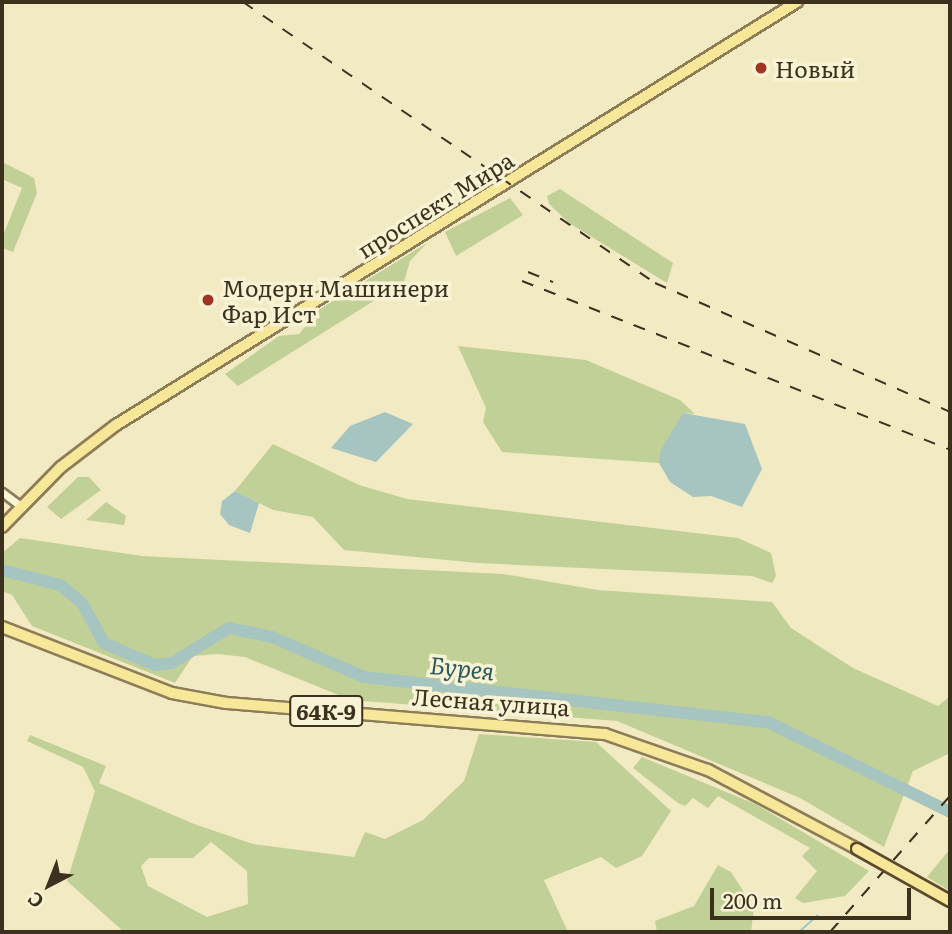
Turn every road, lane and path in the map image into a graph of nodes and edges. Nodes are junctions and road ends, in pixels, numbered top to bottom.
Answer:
1 (797, 2) edge
2 (2, 492) edge
3 (19, 505) junction
4 (2, 527) edge
5 (2, 627) edge
6 (950, 901) edge

1 - 3 main road, проспект Мира
2 - 3 street
3 - 4 main road, проспект Мира
5 - 6 main road, Лесная улица / 64К-9, bridge

